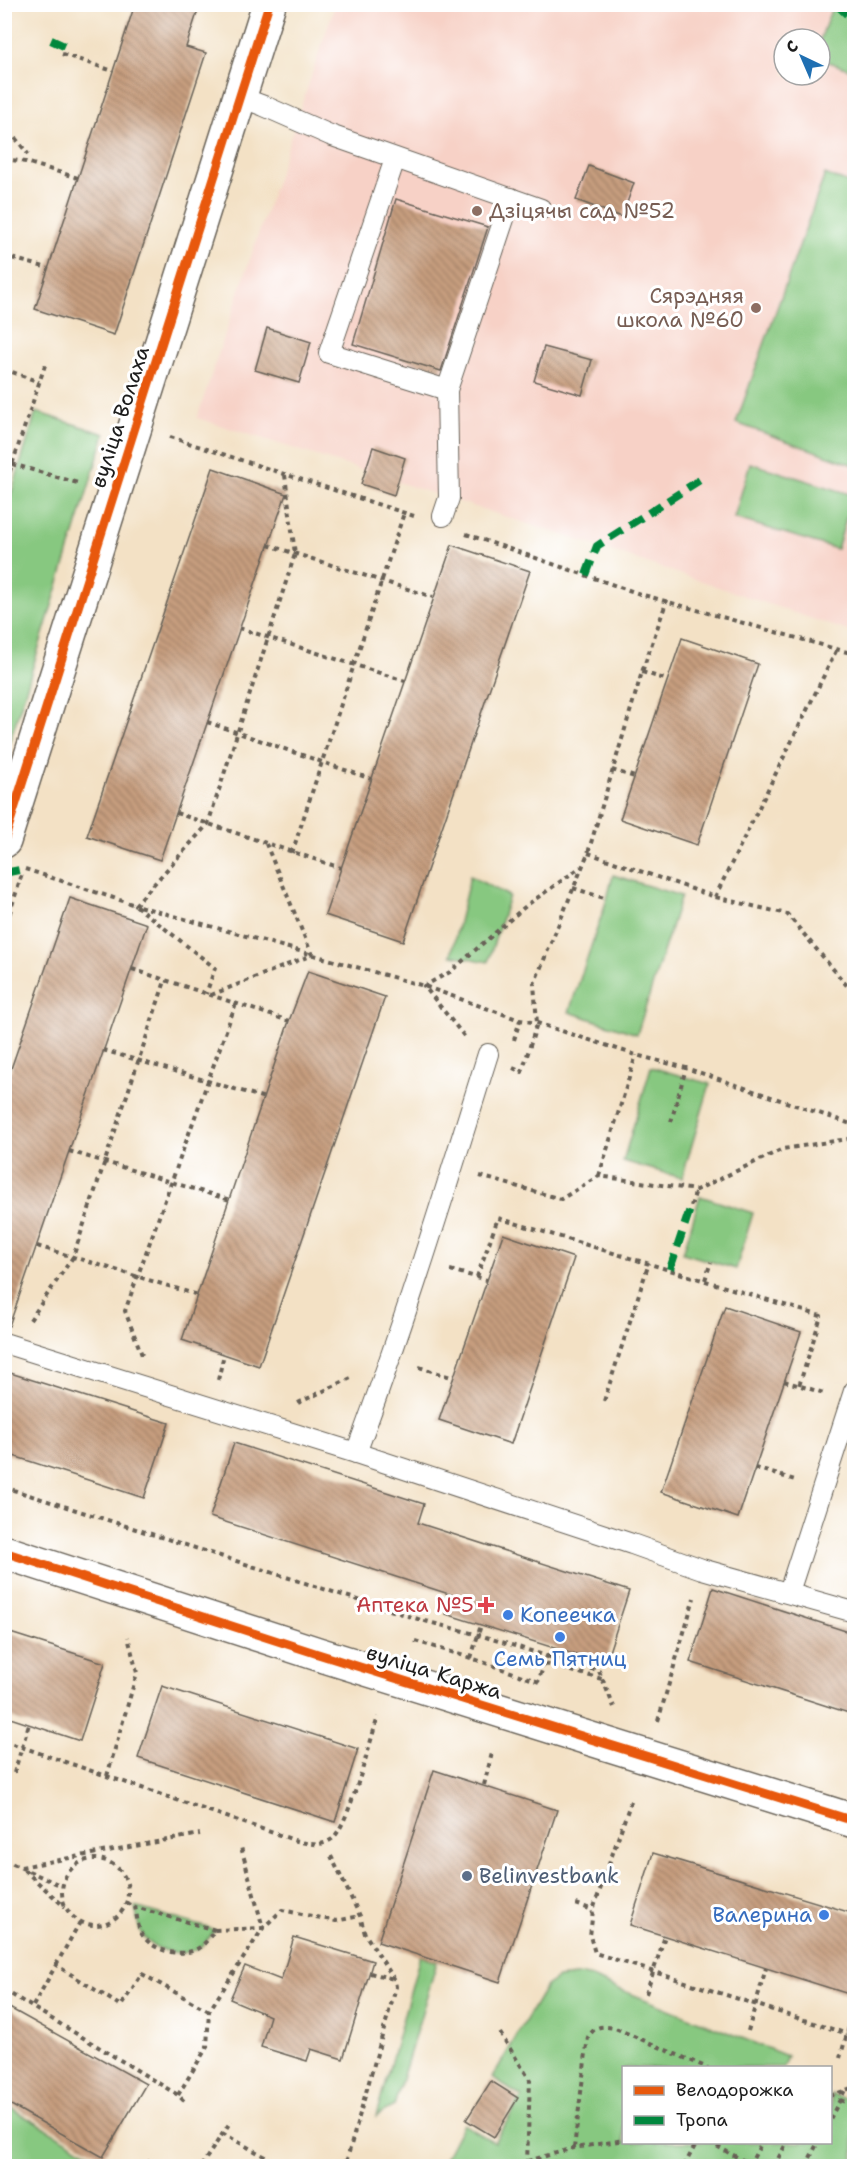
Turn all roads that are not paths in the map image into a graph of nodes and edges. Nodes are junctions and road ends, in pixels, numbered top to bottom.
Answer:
1 (269, 4) edge
2 (240, 98) junction
3 (395, 159) junction
4 (511, 198) junction
5 (541, 209) dead end
6 (447, 390) junction
7 (443, 516) dead end
8 (4, 841) edge
9 (488, 1054) road end
10 (4, 1343) edge
11 (855, 1391) edge
12 (356, 1453) junction
13 (4, 1552) edge
14 (789, 1592) junction
15 (855, 1612) edge
16 (855, 1821) edge

1 - 2 street, вуліца Волаха
2 - 3 lane
2 - 8 street, вуліца Волаха
3 - 4 lane
3 - 6 lane
4 - 5 lane
4 - 6 lane
6 - 7 lane
9 - 12 lane
10 - 12 lane
11 - 14 lane
12 - 14 lane
13 - 16 street, вуліца Каржа
14 - 15 lane

